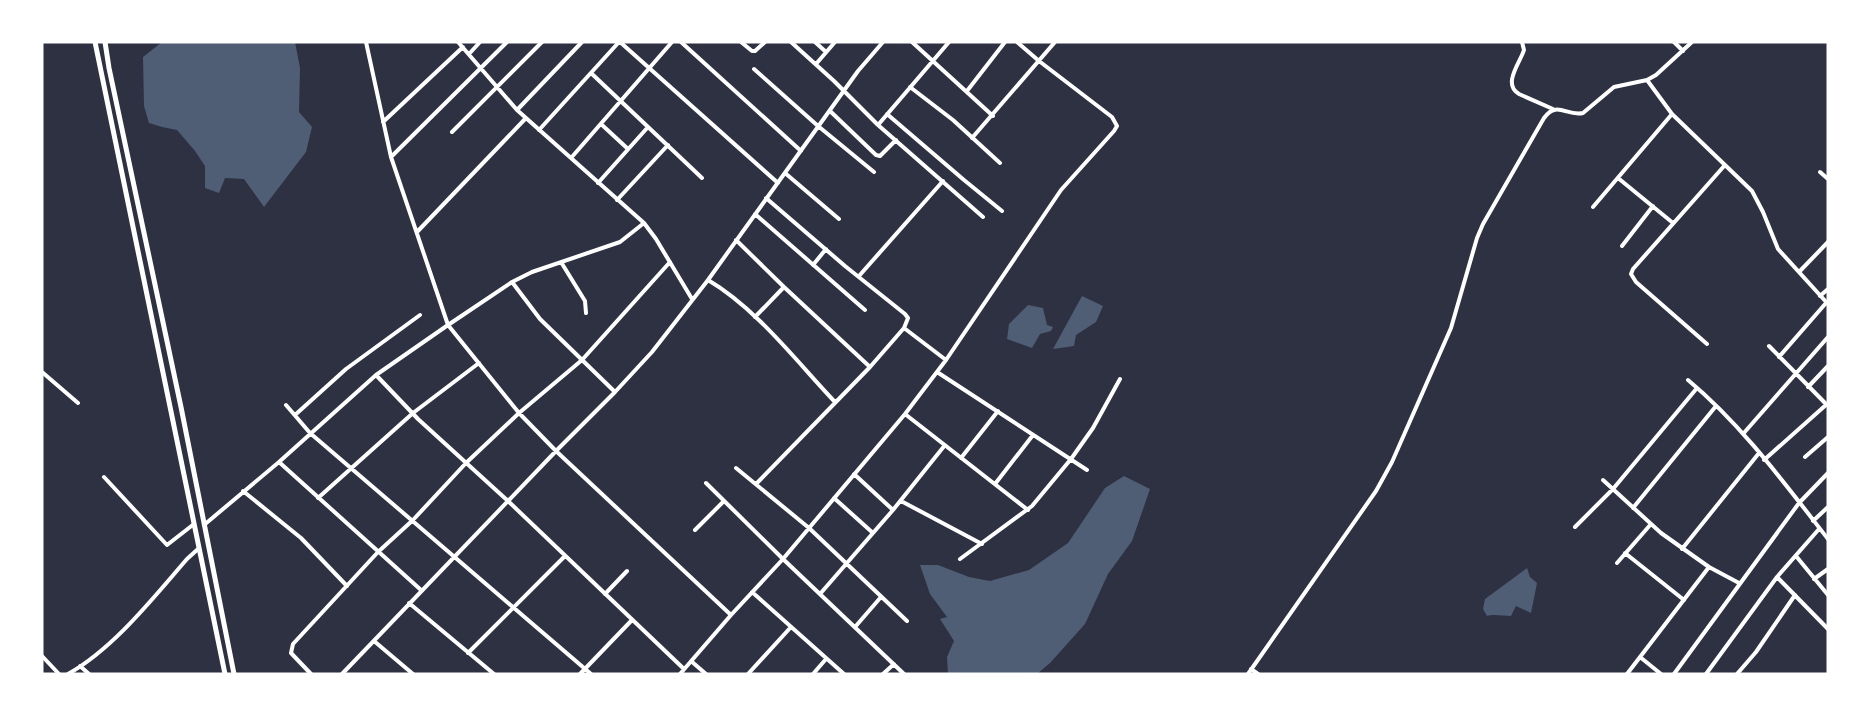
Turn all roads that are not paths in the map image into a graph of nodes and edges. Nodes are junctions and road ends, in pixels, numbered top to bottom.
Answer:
1 (95, 42) edge
2 (105, 42) edge
3 (366, 42) edge
4 (458, 42) edge
5 (480, 42) edge
6 (507, 42) edge
7 (542, 42) edge
8 (582, 42) edge
9 (620, 42) edge
10 (672, 42) edge
11 (681, 42) edge
12 (741, 42) edge
13 (765, 42) edge
14 (791, 42) edge
15 (815, 42) edge
16 (835, 42) edge
17 (882, 42) edge
18 (912, 42) edge
19 (949, 42) edge
20 (1005, 42) edge
21 (1017, 42) edge
22 (1055, 42) edge
23 (1522, 42) edge
24 (1674, 42) edge
25 (1692, 42) edge
26 (463, 47) junction
27 (1683, 51) junction
28 (826, 52) junction
29 (469, 54) junction
30 (933, 60) junction
31 (1039, 61) junction
32 (816, 64) junction
33 (481, 69) junction
34 (650, 69) junction
35 (754, 69) dead end
36 (591, 73) junction
37 (1647, 80) junction
38 (497, 87) junction
39 (910, 87) junction
40 (967, 91) junction
41 (844, 92) junction
42 (621, 102) junction
43 (1553, 109) junction
44 (517, 110) junction
45 (830, 111) junction
46 (887, 114) junction
47 (1672, 114) junction
48 (993, 116) junction
49 (526, 118) junction
50 (383, 122) junction
51 (601, 124) junction
52 (878, 125) junction
53 (819, 126) junction
54 (648, 127) junction
55 (539, 130) junction
56 (452, 132) dead end
57 (972, 138) junction
58 (896, 140) junction
59 (668, 145) junction
60 (628, 149) junction
61 (801, 151) junction
62 (391, 157) junction
63 (571, 158) junction
64 (1000, 163) dead end
65 (1725, 165) junction
66 (874, 172) dead end
67 (1820, 172) dead end
68 (785, 173) junction
69 (702, 178) dead end
70 (1618, 178) junction
71 (1828, 179) edge
72 (943, 181) junction
73 (598, 183) junction
74 (777, 183) junction
75 (766, 198) junction
76 (617, 200) junction
77 (1653, 206) junction
78 (1593, 207) dead end
79 (1002, 211) dead end
80 (755, 214) junction
81 (983, 217) dead end
82 (839, 219) dead end
83 (644, 223) junction
84 (1673, 223) junction
85 (417, 232) junction
86 (736, 240) junction
87 (1828, 242) edge
88 (1622, 246) dead end
89 (826, 249) junction
90 (561, 262) junction
91 (670, 262) junction
92 (813, 265) junction
93 (1799, 272) junction
94 (153, 276) junction
95 (859, 276) junction
96 (144, 278) junction
97 (708, 280) junction
98 (512, 282) junction
99 (784, 287) junction
100 (1828, 289) edge
101 (1820, 296) junction
102 (692, 299) junction
103 (1827, 304) edge
104 (864, 310) dead end
105 (586, 313) dead end
106 (420, 315) dead end
107 (755, 317) junction
108 (448, 325) junction
109 (904, 328) junction
110 (1828, 337) edge
111 (1707, 344) dead end
112 (1769, 346) dead end
113 (1779, 357) junction
114 (582, 360) junction
115 (946, 360) junction
116 (479, 363) junction
117 (870, 367) junction
118 (1827, 368) edge
119 (42, 372) edge
120 (937, 372) junction
121 (1795, 374) junction
122 (376, 375) junction
123 (1120, 379) dead end
124 (1688, 380) dead end
125 (1808, 387) junction
126 (1697, 388) junction
127 (615, 392) junction
128 (835, 402) junction
129 (78, 403) dead end
130 (286, 405) dead end
131 (1827, 405) edge
132 (1716, 406) junction
133 (998, 411) junction
134 (413, 413) junction
135 (519, 413) junction
136 (905, 414) junction
137 (295, 416) junction
138 (310, 433) junction
139 (1033, 434) junction
140 (1743, 434) junction
141 (1828, 437) edge
142 (945, 445) junction
143 (556, 451) junction
144 (1759, 453) junction
145 (1805, 457) dead end
146 (961, 458) junction
147 (1071, 459) junction
148 (1764, 460) junction
149 (279, 462) junction
150 (466, 463) junction
151 (351, 466) junction
152 (736, 468) dead end
153 (1087, 471) dead end
154 (1828, 473) edge
155 (854, 474) junction
156 (104, 477) dead end
157 (1603, 480) dead end
158 (706, 483) dead end
159 (756, 484) junction
160 (995, 484) junction
161 (1613, 489) junction
162 (243, 491) junction
163 (318, 498) junction
164 (834, 498) junction
165 (508, 501) junction
166 (724, 501) junction
167 (901, 501) junction
168 (1798, 503) junction
169 (1828, 507) edge
170 (1633, 508) junction
171 (893, 510) junction
172 (1028, 510) junction
173 (413, 520) junction
174 (1814, 521) junction
175 (194, 524) junction
176 (1651, 524) junction
177 (1575, 527) dead end
178 (204, 528) junction
179 (809, 528) junction
180 (1820, 529) junction
181 (695, 530) dead end
182 (196, 532) junction
183 (873, 533) junction
184 (1828, 539) edge
185 (982, 544) junction
186 (208, 547) junction
187 (198, 549) junction
188 (1682, 549) junction
189 (378, 552) junction
190 (1625, 553) junction
191 (454, 556) junction
192 (565, 556) junction
193 (1796, 556) junction
194 (783, 559) junction
195 (960, 559) dead end
196 (1617, 563) dead end
197 (847, 564) junction
198 (1709, 567) junction
199 (1828, 569) edge
200 (627, 571) dead end
201 (1777, 577) junction
202 (1814, 579) junction
203 (1739, 583) junction
204 (347, 586) junction
205 (421, 590) junction
206 (752, 592) junction
207 (605, 594) junction
208 (820, 594) junction
209 (1795, 595) junction
210 (1828, 595) edge
211 (881, 597) junction
212 (1684, 600) junction
213 (409, 603) junction
214 (514, 608) junction
215 (731, 615) junction
216 (632, 620) junction
217 (907, 621) dead end
218 (791, 627) junction
219 (855, 627) junction
220 (1828, 628) edge
221 (374, 641) junction
222 (468, 653) junction
223 (42, 656) edge
224 (1640, 657) junction
225 (826, 659) junction
226 (231, 660) junction
227 (691, 661) junction
228 (223, 662) junction
229 (894, 664) junction
230 (80, 666) junction
231 (585, 669) junction
232 (684, 669) junction
233 (1251, 669) junction
234 (1630, 673) edge
235 (58, 674) edge
236 (68, 674) edge
237 (89, 674) edge
238 (225, 674) edge
239 (234, 674) edge
240 (311, 674) edge
241 (342, 674) edge
242 (413, 674) edge
243 (494, 674) edge
244 (580, 674) edge
245 (591, 674) edge
246 (680, 674) edge
247 (706, 674) edge
248 (748, 674) edge
249 (813, 674) edge
250 (844, 674) edge
251 (883, 674) edge
252 (904, 674) edge
253 (1248, 674) edge
254 (1258, 674) edge
255 (1661, 674) edge
256 (1674, 674) edge
257 (1706, 674) edge
258 (1737, 674) edge

1 - 96 main road
2 - 94 main road
3 - 50 street
4 - 26 street
5 - 29 street
6 - 33 street
7 - 38 street
8 - 44 street
9 - 34 street
9 - 36 street
10 - 34 street
11 - 61 street
12 - 13 street
14 - 32 street
15 - 28 street
16 - 28 street
17 - 41 street
18 - 30 street
19 - 30 street
20 - 40 street
21 - 31 street
22 - 31 street
23 - 43 street
24 - 27 street
25 - 27 street
26 - 29 street
26 - 50 street
27 - 37 street
28 - 32 street
29 - 33 street
30 - 39 street
30 - 40 street
31 - 48 street
31 - 115 street
32 - 41 street
33 - 38 street
33 - 62 street
34 - 42 street
34 - 74 street
35 - 53 street
36 - 42 street
36 - 55 street
37 - 43 street
37 - 47 street
38 - 44 street
38 - 56 street
39 - 46 street
39 - 57 street
40 - 48 street
41 - 45 street
41 - 52 street
42 - 51 street
42 - 54 street
43 - 233 street
44 - 49 street
45 - 53 street
45 - 58 street
46 - 52 street
46 - 79 street
47 - 65 street
47 - 70 street
48 - 57 street
49 - 55 street
49 - 85 street
50 - 62 street
51 - 60 street
51 - 63 street
52 - 58 street
53 - 61 street
53 - 66 street
54 - 59 street
54 - 60 street
55 - 63 street
57 - 64 street
58 - 72 street
59 - 69 street
59 - 76 street
60 - 73 street
61 - 68 street
62 - 85 street
63 - 73 street
65 - 84 street
65 - 93 street
67 - 71 street
68 - 74 street
68 - 82 street
70 - 77 street
70 - 78 street
72 - 81 street
72 - 95 street
73 - 76 street
74 - 75 street
75 - 80 street
75 - 89 street
76 - 83 street
77 - 84 street
77 - 88 street
80 - 86 street
80 - 92 street
83 - 90 street
83 - 91 street
84 - 111 street
85 - 108 street
86 - 97 street
86 - 99 street
87 - 93 street
89 - 92 street
89 - 95 street
90 - 98 street
90 - 105 street
91 - 102 street
91 - 114 street
92 - 104 street
93 - 101 street
94 - 96 main road
94 - 178 main road
95 - 109 street
96 - 175 main road
97 - 102 street
97 - 107 street
98 - 108 street
98 - 114 street
99 - 107 street
99 - 117 street
100 - 101 street
101 - 103 street
102 - 127 street
103 - 113 street
106 - 137 street
107 - 128 street
108 - 116 street
108 - 122 street
109 - 115 street
109 - 117 street
110 - 121 street
112 - 113 street
113 - 121 street
114 - 127 street
114 - 135 street
115 - 120 street
116 - 134 street
116 - 135 street
117 - 128 street
118 - 125 street
119 - 129 street
120 - 133 street
120 - 136 street
121 - 125 street
121 - 140 street
122 - 134 street
122 - 138 street
123 - 147 street
124 - 126 street
125 - 131 street
126 - 132 street
126 - 161 street
127 - 143 street
128 - 159 street
130 - 137 street
131 - 148 street
132 - 140 street
132 - 170 street
133 - 139 street
133 - 146 street
134 - 150 street
134 - 151 street
135 - 143 street
135 - 150 street
136 - 142 street
136 - 155 street
137 - 138 street
138 - 149 street
138 - 151 street
139 - 147 street
139 - 160 street
140 - 144 street
141 - 145 street
142 - 146 street
142 - 167 street
143 - 165 street
143 - 215 street
144 - 148 street
144 - 188 street
146 - 160 street
147 - 153 street
147 - 172 street
148 - 168 street
149 - 162 street
149 - 163 street
150 - 165 street
150 - 173 street
151 - 163 street
151 - 173 street
152 - 159 street
154 - 168 street
155 - 164 street
155 - 171 street
156 - 175 street
157 - 161 street
158 - 166 street
159 - 179 street
160 - 172 street
161 - 170 street
161 - 177 street
162 - 178 street
162 - 204 street
163 - 189 street
164 - 179 street
164 - 183 street
165 - 191 street
165 - 192 street
166 - 181 street
166 - 194 street
167 - 171 street
167 - 185 street
168 - 174 street
168 - 203 street
169 - 174 street
170 - 176 street
171 - 183 street
172 - 185 street
173 - 189 street
173 - 191 street
174 - 180 street
175 - 182 main road
176 - 188 street
176 - 190 street
178 - 182 main road
178 - 186 main road
179 - 194 street
179 - 197 street
180 - 184 street
180 - 193 street
182 - 187 main road
183 - 197 street
185 - 195 street
186 - 187 main road
186 - 226 main road
187 - 228 main road
187 - 230 street
188 - 198 street
189 - 204 street
189 - 205 street
190 - 196 street
190 - 212 street
191 - 205 street
191 - 214 street
192 - 207 street
192 - 214 street
193 - 201 street
193 - 202 street
194 - 206 street
194 - 208 street
197 - 208 street
197 - 211 street
198 - 203 street
198 - 212 street
199 - 202 street
200 - 207 street
201 - 209 street
201 - 257 street
202 - 210 street
203 - 256 street
204 - 240 street
205 - 213 street
206 - 215 street
206 - 218 street
207 - 216 street
208 - 219 street
209 - 220 street
209 - 258 street
211 - 217 street
211 - 219 street
212 - 224 street
213 - 221 street
213 - 222 street
214 - 222 street
214 - 231 street
215 - 227 street
216 - 231 street
216 - 232 street
218 - 225 street
218 - 248 street
219 - 229 street
221 - 241 street
221 - 242 street
222 - 243 street
223 - 235 street
224 - 234 street
224 - 255 street
225 - 249 street
225 - 250 street
226 - 228 main road
226 - 239 main road
227 - 232 street
227 - 247 street
228 - 238 main road
229 - 251 street
229 - 252 street
230 - 236 street
230 - 237 street
231 - 244 street
231 - 245 street
232 - 246 street
233 - 253 street
233 - 254 street

